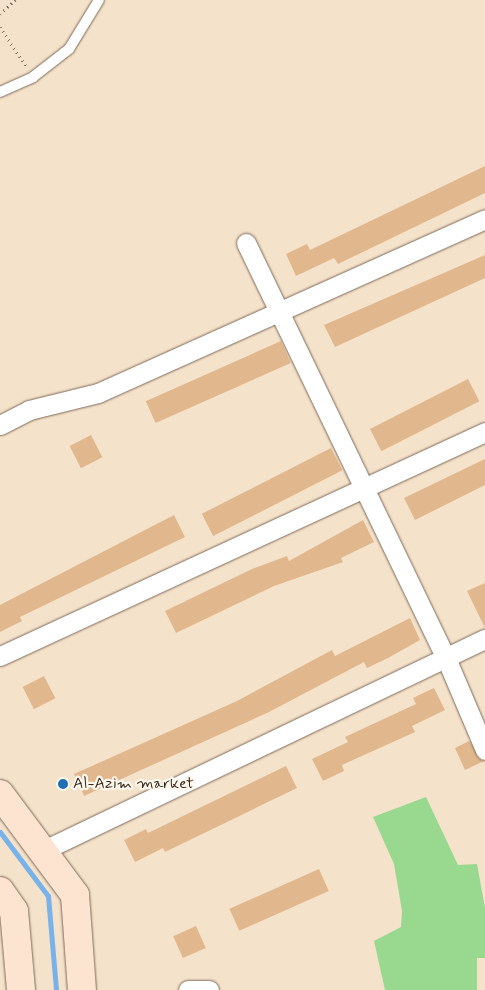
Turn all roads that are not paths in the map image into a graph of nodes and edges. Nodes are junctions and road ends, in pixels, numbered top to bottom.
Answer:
1 (99, 0) edge
2 (0, 92) edge
3 (485, 219) edge
4 (246, 243) dead end
5 (281, 314) junction
6 (0, 425) edge
7 (485, 432) edge
8 (365, 487) junction
9 (485, 639) edge
10 (0, 656) edge
11 (446, 658) junction
12 (485, 750) edge
13 (0, 794) edge
14 (42, 851) junction
15 (0, 892) edge
16 (21, 990) edge
17 (82, 990) edge
18 (188, 990) edge
19 (209, 990) edge

1 - 2 lane
3 - 5 street
4 - 5 street
5 - 6 street
5 - 8 street
7 - 8 street
8 - 10 street
8 - 11 street
9 - 11 street
11 - 12 street
11 - 14 street
13 - 14 main road
14 - 17 main road
15 - 16 main road
18 - 19 street

